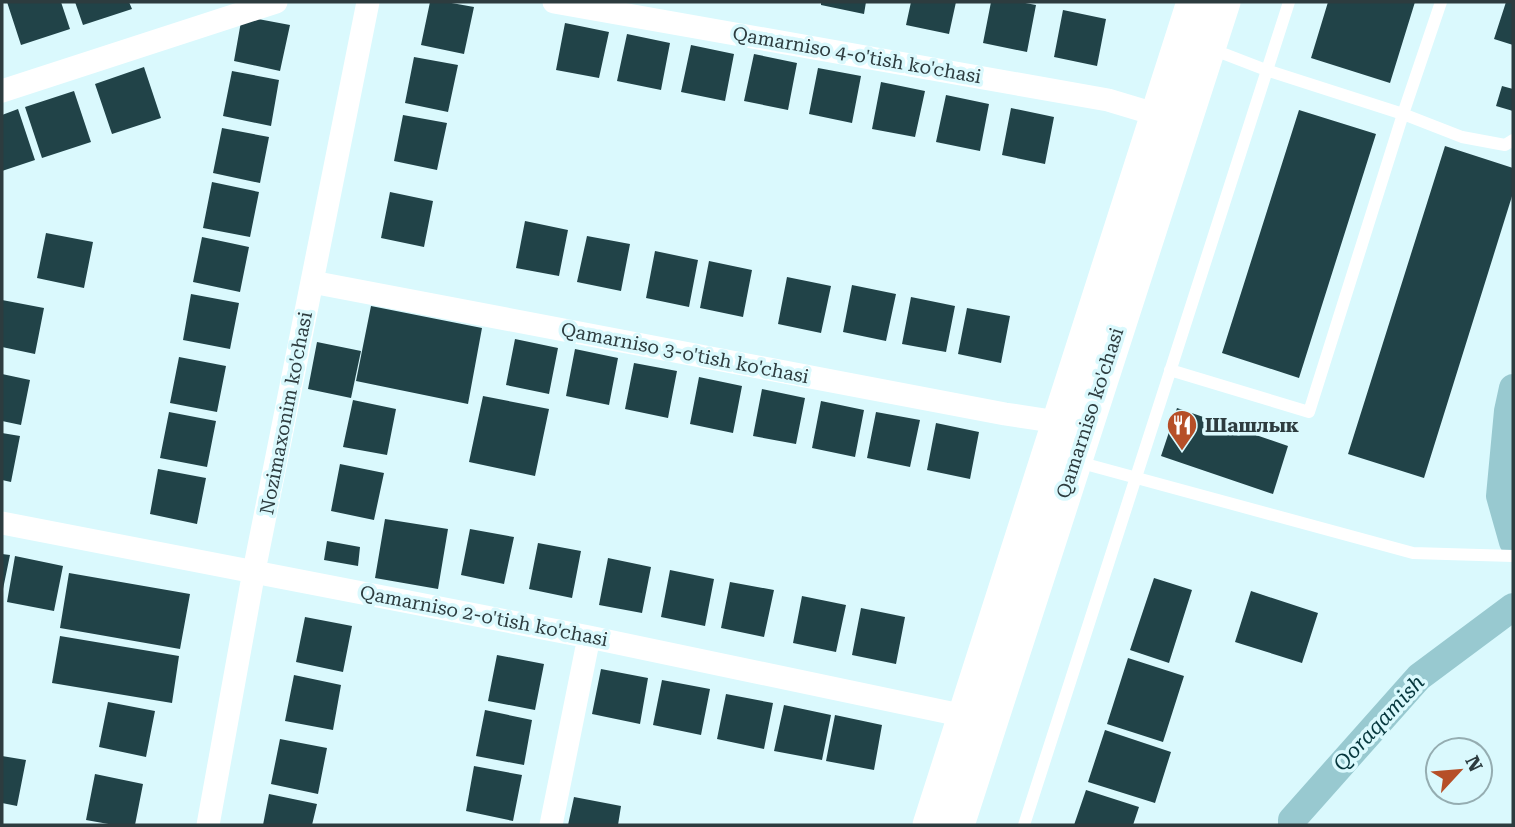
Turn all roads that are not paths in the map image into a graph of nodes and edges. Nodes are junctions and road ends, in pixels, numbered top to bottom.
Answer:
1 (276, 2) edge
2 (368, 2) edge
3 (554, 2) edge
4 (1193, 2) edge
5 (1224, 2) edge
6 (1289, 2) edge
7 (1441, 2) edge
8 (1208, 47) junction
9 (1266, 70) junction
10 (2, 91) edge
11 (1403, 114) junction
12 (1158, 115) junction
13 (1513, 140) edge
14 (312, 282) junction
15 (1170, 370) junction
16 (1058, 422) junction
17 (1074, 461) junction
18 (1136, 477) junction
19 (2, 523) edge
20 (1513, 556) edge
21 (254, 571) junction
22 (589, 637) junction
23 (965, 716) junction
24 (208, 825) edge
25 (551, 825) edge
26 (929, 825) edge
27 (958, 825) edge
28 (1024, 825) edge

1 - 10 street
2 - 14 street, Nozimaxonim ko'chasi
3 - 12 street, Qamarniso 4-o'tish ko'chasi
4 - 12 main road, Qamarniso ko'chasi
5 - 8 main road, Qamarniso ko'chasi
6 - 9 lane
7 - 11 lane
8 - 9 lane
8 - 17 main road, Qamarniso ko'chasi
9 - 11 lane
9 - 15 lane
11 - 13 lane
11 - 15 lane
12 - 16 main road, Qamarniso ko'chasi
14 - 16 street, Qamarniso 3-o'tish ko'chasi
14 - 21 street, Nozimaxonim ko'chasi
15 - 18 lane
16 - 23 main road, Qamarniso ko'chasi
17 - 18 lane
17 - 27 main road, Qamarniso ko'chasi
18 - 20 lane
18 - 28 lane
19 - 21 street, Qamarniso 2-o'tish ko'chasi
21 - 22 street, Qamarniso 2-o'tish ko'chasi
21 - 24 street, Nozimaxonim ko'chasi
22 - 23 street, Qamarniso 2-o'tish ko'chasi
22 - 25 street
23 - 26 main road, Qamarniso ko'chasi

